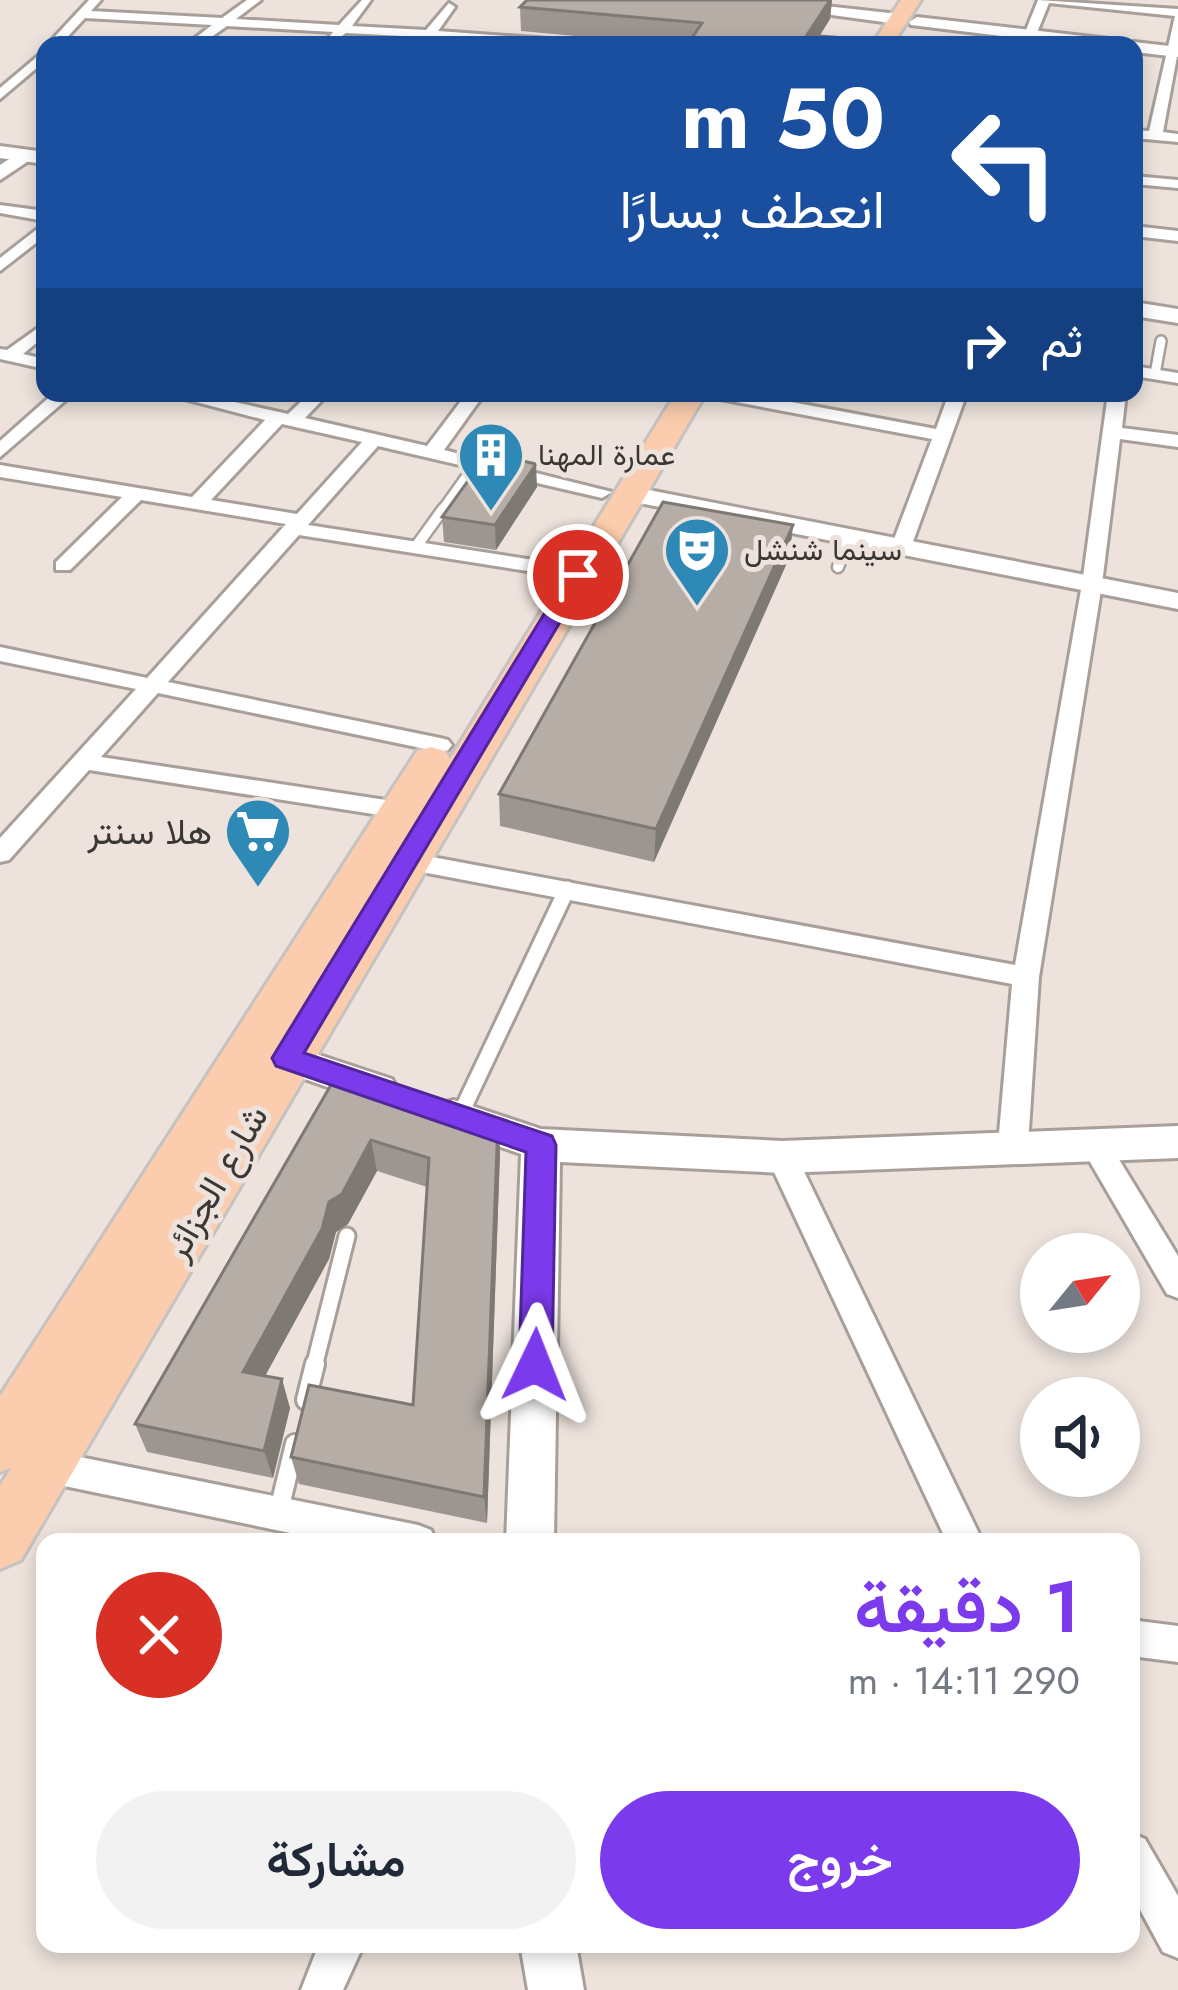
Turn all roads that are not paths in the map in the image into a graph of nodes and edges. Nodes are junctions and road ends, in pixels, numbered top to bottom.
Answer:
1 (94, 0) edge
2 (254, 0) edge
3 (729, 0) edge
4 (910, 0) edge
5 (931, 0) edge
6 (1048, 0) edge
7 (367, 2) edge
8 (804, 4) edge
9 (449, 7) dead end
10 (84, 14) junction
11 (1178, 16) edge
12 (908, 21) junction
13 (225, 23) junction
14 (513, 26) dead end
15 (342, 30) junction
16 (62, 36) edge
17 (206, 36) edge
18 (336, 36) edge
19 (392, 36) edge
20 (428, 36) edge
21 (505, 36) edge
22 (892, 36) edge
23 (906, 36) edge
24 (1002, 36) edge
25 (1029, 36) edge
26 (1143, 48) edge
27 (1175, 51) edge
28 (36, 59) edge
29 (18, 61) dead end
30 (36, 61) edge
31 (7, 82) edge
32 (0, 95) edge
33 (1162, 102) junction
34 (1178, 104) edge
35 (1143, 135) edge
36 (1155, 136) junction
37 (1178, 138) edge
38 (0, 139) edge
39 (36, 148) edge
40 (36, 149) edge
41 (0, 152) edge
42 (36, 152) edge
43 (0, 174) edge
44 (1143, 181) edge
45 (1178, 184) edge
46 (0, 209) edge
47 (36, 215) edge
48 (1143, 232) edge
49 (36, 236) edge
50 (1178, 236) edge
51 (0, 266) edge
52 (1143, 301) edge
53 (1178, 306) edge
54 (36, 335) edge
55 (1161, 341) dead end
56 (4, 358) edge
57 (36, 363) edge
58 (1143, 372) edge
59 (1155, 374) junction
60 (1178, 377) edge
61 (55, 402) edge
62 (210, 402) edge
63 (308, 402) edge
64 (469, 402) edge
65 (660, 402) edge
66 (684, 402) edge
67 (763, 402) edge
68 (954, 402) edge
69 (1116, 402) edge
70 (285, 419) junction
71 (1112, 432) junction
72 (941, 435) junction
73 (374, 440) junction
74 (1178, 441) edge
75 (0, 451) edge
76 (432, 453) junction
77 (476, 463) junction
78 (0, 471) edge
79 (137, 493) junction
80 (615, 493) junction
81 (197, 503) junction
82 (296, 524) junction
83 (850, 537) junction
84 (901, 547) junction
85 (415, 548) junction
86 (64, 566) dead end
87 (838, 566) dead end
88 (553, 568) junction
89 (1092, 584) junction
90 (1178, 601) edge
91 (0, 654) edge
92 (148, 685) junction
93 (440, 745) junction
94 (81, 761) junction
95 (399, 810) junction
96 (0, 853) edge
97 (405, 861) junction
98 (567, 889) junction
99 (1026, 977) junction
100 (286, 1058) junction
101 (459, 1117) junction
102 (1178, 1142) edge
103 (1094, 1143) junction
104 (1013, 1144) junction
105 (541, 1145) junction
106 (782, 1157) junction
107 (347, 1236) dead end
108 (1178, 1284) edge
109 (102, 1331) junction
110 (34, 1437) edge
111 (277, 1516) junction
112 (369, 1533) edge
113 (530, 1533) edge
114 (961, 1533) edge
115 (0, 1540) edge
116 (1140, 1639) edge
117 (1178, 1644) edge
118 (1140, 1869) edge
119 (1178, 1937) edge
120 (337, 1953) edge
121 (550, 1953) edge
122 (322, 1990) edge
123 (556, 1990) edge

1 - 10 street
2 - 13 street
3 - 8 street
4 - 12 main road
5 - 12 main road
6 - 11 street
6 - 25 street
7 - 15 street
8 - 12 street
9 - 20 street
10 - 13 street
10 - 16 street
11 - 27 street
12 - 22 main road
12 - 23 main road
12 - 24 street
13 - 15 street
13 - 17 street
14 - 21 street
15 - 18 street
15 - 19 street
26 - 27 street
27 - 33 street
28 - 29 street
30 - 31 street
31 - 32 street
33 - 34 lane
33 - 36 street
35 - 36 street
36 - 37 street
38 - 39 main road
40 - 41 main road
42 - 43 street
44 - 45 street
46 - 47 street
48 - 50 street
49 - 51 street
52 - 53 main road
54 - 56 street
55 - 59 lane
56 - 57 street
58 - 59 street
59 - 60 street
61 - 75 street
62 - 70 street
63 - 70 street
64 - 76 street
65 - 80 main road, شارع الجزائر
66 - 80 main road, شارع الجزائر
67 - 72 street
68 - 72 street
69 - 71 street
70 - 73 street
70 - 81 street
71 - 74 street
71 - 89 street
72 - 84 street
73 - 76 street
73 - 82 street
76 - 77 street
77 - 80 street
77 - 85 lane
78 - 79 street
79 - 81 street
79 - 86 street
80 - 83 street
80 - 88 main road, شارع الجزائر
80 - 97 main road, شارع الجزائر
81 - 82 street
82 - 85 street
82 - 92 street
83 - 84 street
83 - 87 lane
84 - 89 street
85 - 88 street
88 - 93 main road, شارع الجزائر
89 - 90 street
89 - 99 street
91 - 92 street
92 - 93 street
92 - 94 street
93 - 95 main road, شارع الجزائر
94 - 95 street
94 - 96 street
95 - 109 main road, شارع الجزائر
97 - 98 street
97 - 100 main road, شارع الجزائر
98 - 99 street
98 - 101 lane
99 - 104 street
100 - 101 street
100 - 109 main road, شارع الجزائر
101 - 105 street
102 - 103 street
103 - 104 street
103 - 108 street
104 - 106 street
105 - 106 street
105 - 113 street
106 - 114 street
107 - 111 lane
109 - 110 main road, شارع الجزائر
110 - 111 street
110 - 115 main road, شارع الجزائر
111 - 112 street
116 - 117 street
118 - 119 street
120 - 122 street
121 - 123 street

